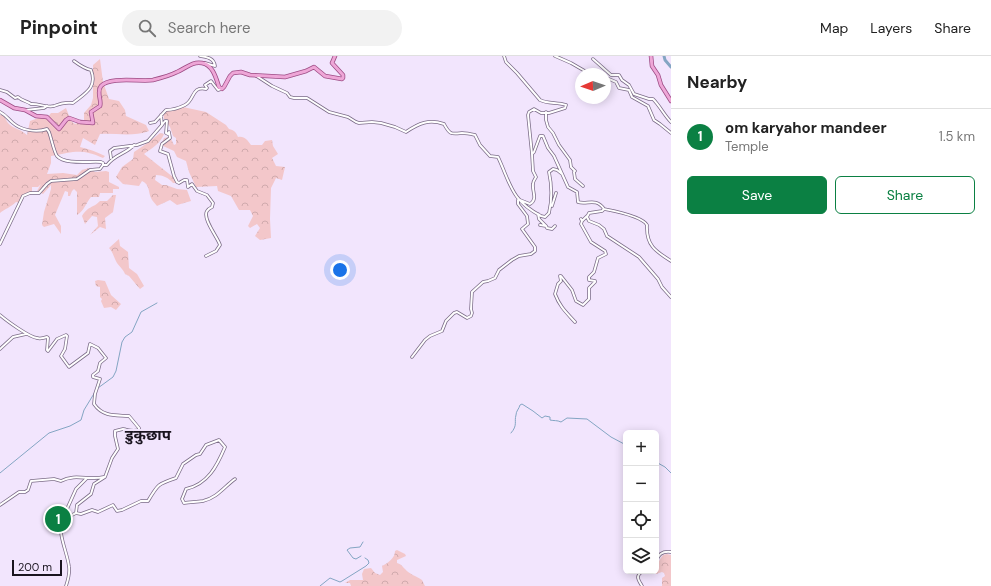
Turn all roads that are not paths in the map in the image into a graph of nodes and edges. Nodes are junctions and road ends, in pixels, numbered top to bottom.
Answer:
1 (200, 56) edge
2 (335, 56) edge
3 (504, 56) edge
4 (555, 56) edge
5 (652, 56) edge
6 (593, 59) dead end
7 (74, 61) dead end
8 (203, 63) junction
9 (580, 68) edge
10 (254, 75) junction
11 (611, 80) edge
12 (629, 85) junction
13 (222, 89) junction
14 (0, 90) edge
15 (629, 90) junction
16 (0, 100) edge
17 (671, 101) edge
18 (47, 106) junction
19 (25, 110) junction
20 (0, 112) edge
21 (546, 112) junction
22 (161, 115) junction
23 (671, 122) edge
24 (150, 123) dead end
25 (162, 125) junction
26 (671, 133) edge
27 (134, 145) junction
28 (532, 154) junction
29 (111, 158) junction
30 (103, 165) junction
31 (562, 174) junction
32 (583, 186) dead end
33 (556, 193) dead end
34 (518, 200) junction
35 (551, 207) junction
36 (604, 209) junction
37 (589, 213) junction
38 (538, 214) junction
39 (540, 225) dead end
40 (546, 226) junction
41 (556, 226) dead end
42 (0, 244) edge
43 (206, 256) dead end
44 (671, 261) edge
45 (671, 298) edge
46 (0, 315) edge
47 (575, 322) dead end
48 (26, 334) junction
49 (0, 349) edge
50 (412, 357) dead end
51 (105, 476) junction
52 (87, 478) junction
53 (235, 479) dead end
54 (0, 505) edge
55 (58, 510) dead end
56 (76, 513) junction
57 (671, 552) edge
58 (659, 556) edge
59 (639, 574) edge
60 (66, 586) edge
61 (642, 586) edge

1 - 8 street
2 - 10 main road
3 - 21 street
4 - 9 street
5 - 17 main road
6 - 12 street
7 - 18 street
8 - 13 main road
8 - 19 main road
10 - 13 main road
10 - 34 street
11 - 15 street
12 - 15 street
12 - 23 street
13 - 22 street
14 - 18 street
15 - 26 street
16 - 19 main road
18 - 19 street
20 - 30 street
21 - 28 street
21 - 32 street
22 - 24 street
22 - 25 street
25 - 27 street
25 - 43 street
27 - 29 street
27 - 29 street
28 - 31 street
28 - 34 street
29 - 30 street
30 - 42 street
31 - 35 street
31 - 36 street
33 - 35 street
34 - 38 street
34 - 50 street
35 - 38 street
36 - 37 street
36 - 44 street
37 - 45 street
37 - 47 street
38 - 40 street
39 - 40 street
40 - 41 street
46 - 48 street
48 - 49 street
48 - 51 street
51 - 52 street
51 - 56 street
52 - 54 street
52 - 55 street
53 - 56 street
56 - 60 street
57 - 58 street
59 - 61 street

